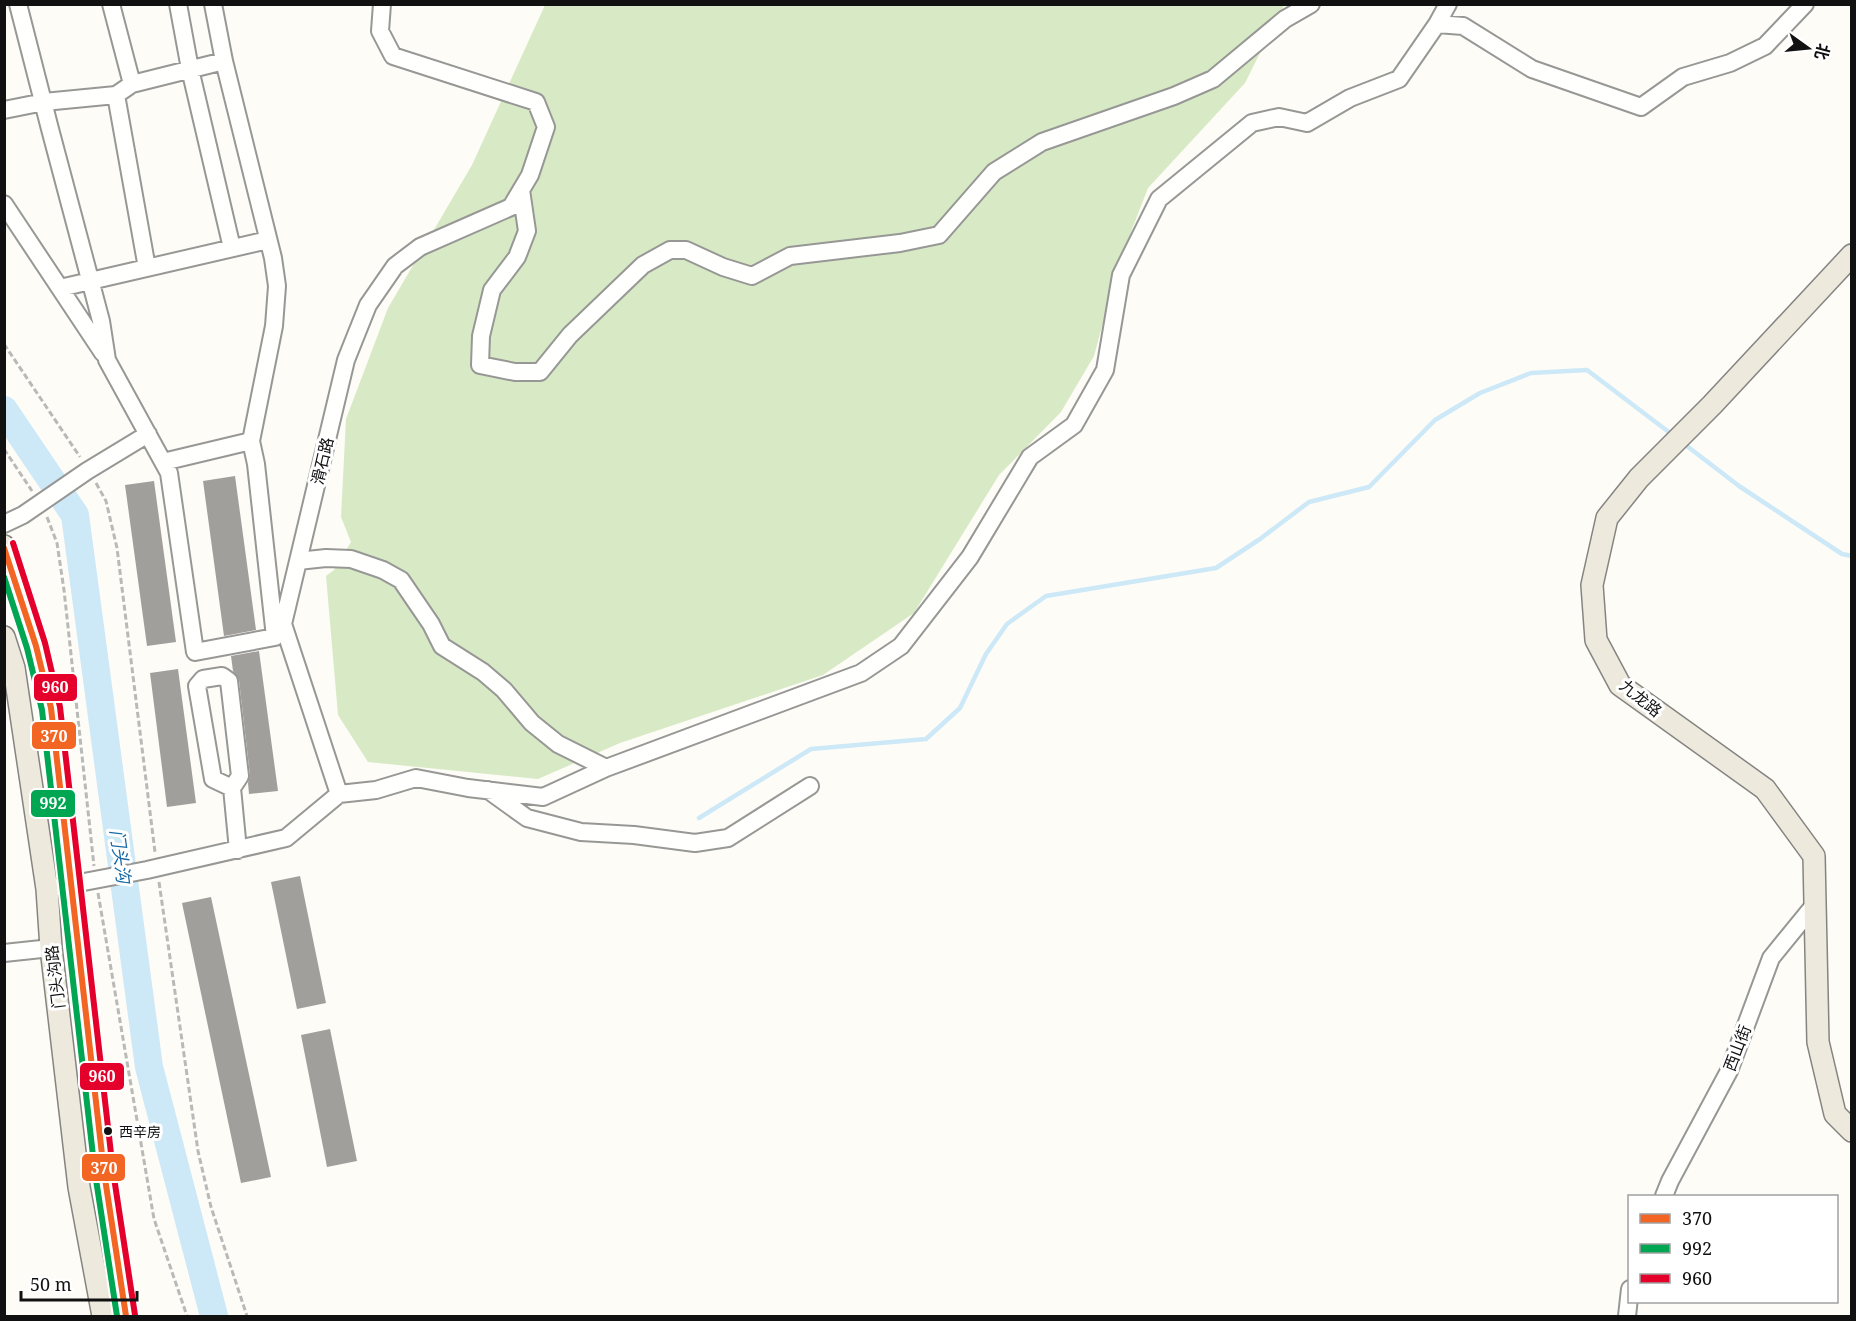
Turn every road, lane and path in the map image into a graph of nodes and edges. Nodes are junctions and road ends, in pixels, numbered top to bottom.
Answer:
1 (18, 4) edge
2 (111, 4) edge
3 (178, 4) edge
4 (213, 4) edge
5 (382, 4) edge
6 (1311, 4) edge
7 (1448, 4) edge
8 (1804, 4) edge
9 (1437, 24) junction
10 (224, 61) junction
11 (190, 69) junction
12 (132, 84) junction
13 (116, 95) junction
14 (44, 102) junction
15 (4, 110) edge
16 (521, 190) junction
17 (4, 204) edge
18 (268, 240) junction
19 (232, 248) junction
20 (1851, 255) edge
21 (147, 268) junction
22 (90, 281) junction
23 (60, 288) junction
24 (4, 344) edge
25 (107, 360) junction
26 (148, 434) junction
27 (251, 441) junction
28 (163, 462) junction
29 (88, 470) junction
30 (4, 524) edge
31 (4, 546) edge
32 (298, 561) junction
33 (4, 637) edge
34 (606, 768) junction
35 (810, 786) dead end
36 (232, 788) junction
37 (488, 790) junction
38 (339, 794) junction
39 (237, 850) junction
40 (152, 869) junction
41 (71, 884) junction
42 (47, 889) junction
43 (1815, 904) junction
44 (51, 948) junction
45 (4, 953) edge
46 (1851, 1131) edge
47 (1665, 1195) edge
48 (103, 1317) edge
49 (126, 1317) edge
50 (247, 1317) edge

1 - 14 street
2 - 12 street
3 - 11 street
4 - 10 street
5 - 16 street, 滑石路
6 - 16 street
7 - 9 street
8 - 9 street
9 - 34 street
10 - 11 street
10 - 18 street
11 - 12 street
11 - 19 street
12 - 13 street
13 - 14 street
13 - 21 street
14 - 15 street
14 - 22 street
16 - 32 street, 滑石路
17 - 23 street
18 - 19 street
18 - 27 street
19 - 21 street
20 - 43 main road, 九龙路
21 - 22 street
22 - 23 street
22 - 25 street
23 - 25 street
24 - 29 path
25 - 26 street
26 - 28 street
26 - 29 street
27 - 28 street
27 - 28 street
29 - 30 street
29 - 40 path
31 - 41 main road, 门头沟路
32 - 34 street
32 - 38 street, 滑石路
33 - 42 main road, 门头沟路
34 - 37 street
35 - 37 street
36 - 36 street
36 - 39 street
37 - 38 street
38 - 39 street
39 - 40 street
40 - 41 street
40 - 50 path
41 - 42 street
41 - 49 main road, 门头沟路
42 - 44 main road, 门头沟路
43 - 46 main road, 九龙路
43 - 47 street, 西山街
44 - 45 street
44 - 48 main road, 门头沟路

